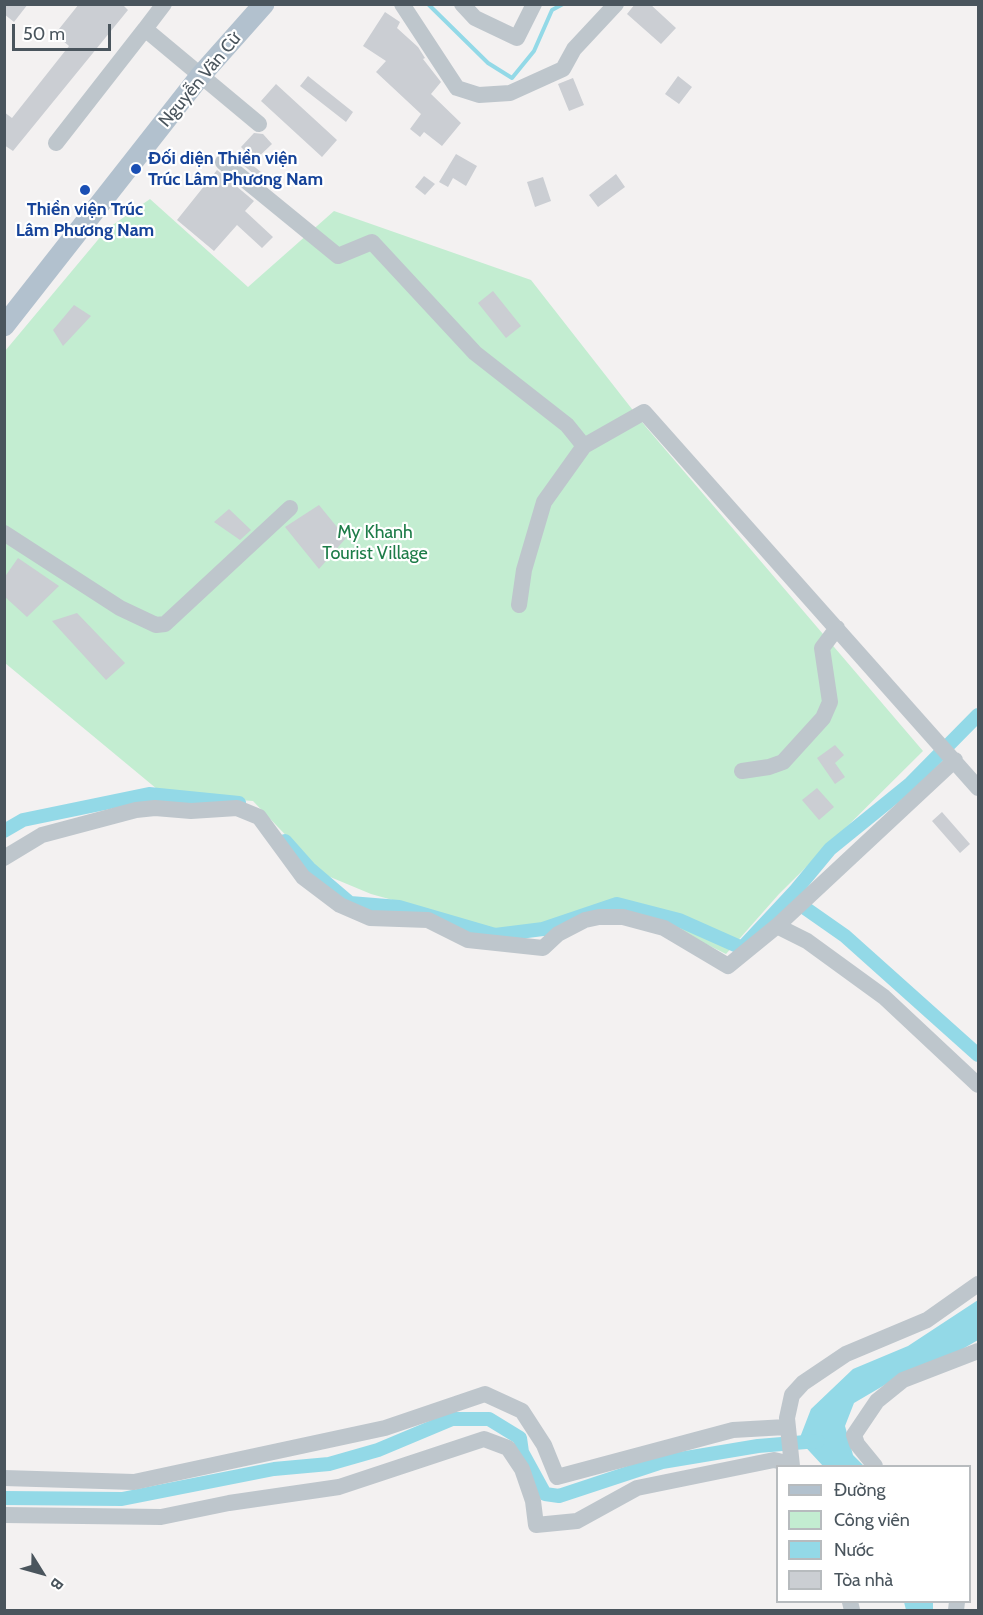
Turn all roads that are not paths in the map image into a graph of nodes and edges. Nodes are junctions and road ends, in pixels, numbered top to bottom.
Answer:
1 (164, 4) edge
2 (402, 4) edge
3 (462, 4) edge
4 (534, 4) edge
5 (616, 4) edge
6 (262, 6) edge
7 (145, 29) junction
8 (201, 75) junction
9 (259, 124) dead end
10 (56, 143) dead end
11 (223, 162) dead end
12 (4, 326) edge
13 (584, 446) junction
14 (290, 508) dead end
15 (4, 533) edge
16 (519, 605) dead end
17 (837, 628) junction
18 (954, 759) junction
19 (742, 771) dead end
20 (978, 788) edge
21 (4, 858) edge
22 (782, 921) junction
23 (978, 1085) edge
24 (978, 1284) edge
25 (978, 1351) edge
26 (786, 1427) junction
27 (791, 1465) edge
28 (873, 1465) edge
29 (4, 1478) edge
30 (4, 1515) edge

1 - 7 street
2 - 5 street
3 - 4 street
6 - 8 main road, Nguyễn Văn Cừ
7 - 8 street
7 - 10 street
8 - 9 street
8 - 12 main road, Nguyễn Văn Cừ
11 - 13 street
13 - 16 street
13 - 17 street
14 - 15 street
17 - 18 street
17 - 19 street
18 - 20 street
18 - 22 street
21 - 22 street
22 - 23 street
24 - 26 street
25 - 28 street
26 - 27 street
26 - 29 street
27 - 30 street

